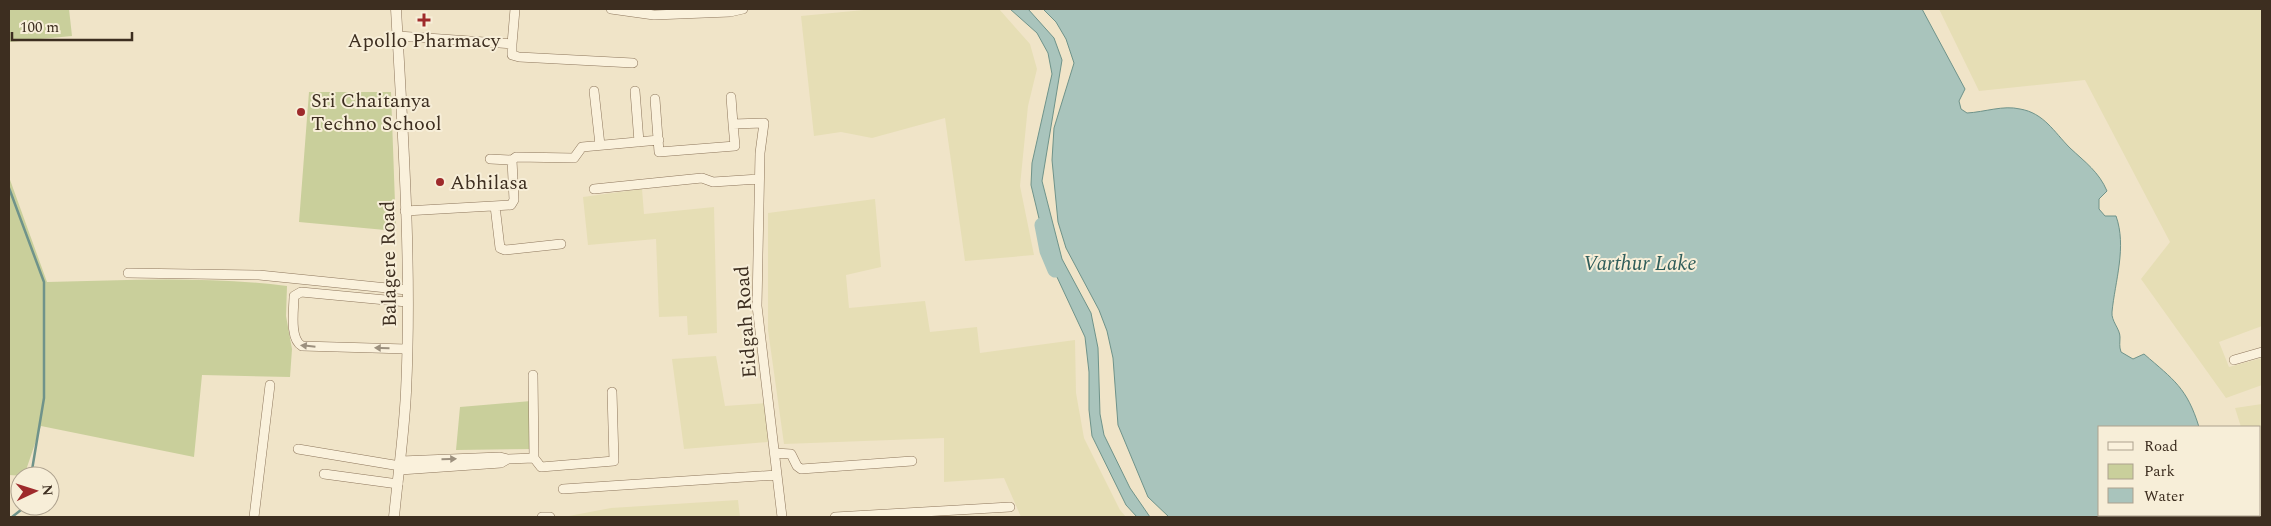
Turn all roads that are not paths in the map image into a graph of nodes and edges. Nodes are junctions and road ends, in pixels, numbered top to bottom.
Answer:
1 (396, 9) edge
2 (515, 9) edge
3 (611, 9) edge
4 (742, 9) edge
5 (398, 36) junction
6 (512, 44) junction
7 (633, 63) dead end
8 (594, 91) dead end
9 (635, 91) dead end
10 (731, 97) dead end
11 (655, 99) dead end
12 (733, 124) junction
13 (658, 140) junction
14 (639, 142) junction
15 (600, 145) junction
16 (490, 159) dead end
17 (512, 160) junction
18 (759, 179) junction
19 (594, 189) dead end
20 (495, 206) junction
21 (405, 211) junction
22 (561, 244) dead end
23 (128, 273) dead end
24 (407, 290) junction
25 (407, 302) junction
26 (407, 349) junction
27 (2262, 352) edge
28 (2234, 360) dead end
29 (533, 375) dead end
30 (270, 385) dead end
31 (612, 392) dead end
32 (298, 449) dead end
33 (775, 453) junction
34 (534, 458) junction
35 (912, 461) dead end
36 (400, 466) junction
37 (324, 474) dead end
38 (777, 475) junction
39 (398, 484) junction
40 (564, 489) dead end
41 (1010, 507) dead end
42 (254, 517) edge
43 (394, 517) edge
44 (542, 517) edge
45 (550, 517) edge
46 (782, 517) edge
47 (835, 517) edge

1 - 5 street, Balagere Road
2 - 6 street
3 - 4 street
5 - 6 street
5 - 21 street, Balagere Road
6 - 7 street
8 - 15 street
9 - 14 street
10 - 12 street
11 - 13 street
12 - 13 street
12 - 18 street, Eidgah Road
13 - 14 street
14 - 15 street
15 - 17 street
16 - 17 street
17 - 20 street
18 - 19 street
18 - 33 street, Eidgah Road
20 - 21 street
20 - 22 street
21 - 24 street, Balagere Road
23 - 24 street
24 - 25 street, Balagere Road
25 - 26 street, Balagere Road
26 -> 25 street
26 - 36 street, Balagere Road
27 - 28 street
29 - 34 street
30 - 42 street
31 - 34 street
32 - 36 street
33 - 35 street
33 - 38 street, Eidgah Road
34 - 36 street
36 - 39 street, Balagere Road
37 - 39 street
38 - 40 street
38 - 46 street, Eidgah Road
39 - 43 street, Balagere Road
41 - 47 street
44 - 45 street

